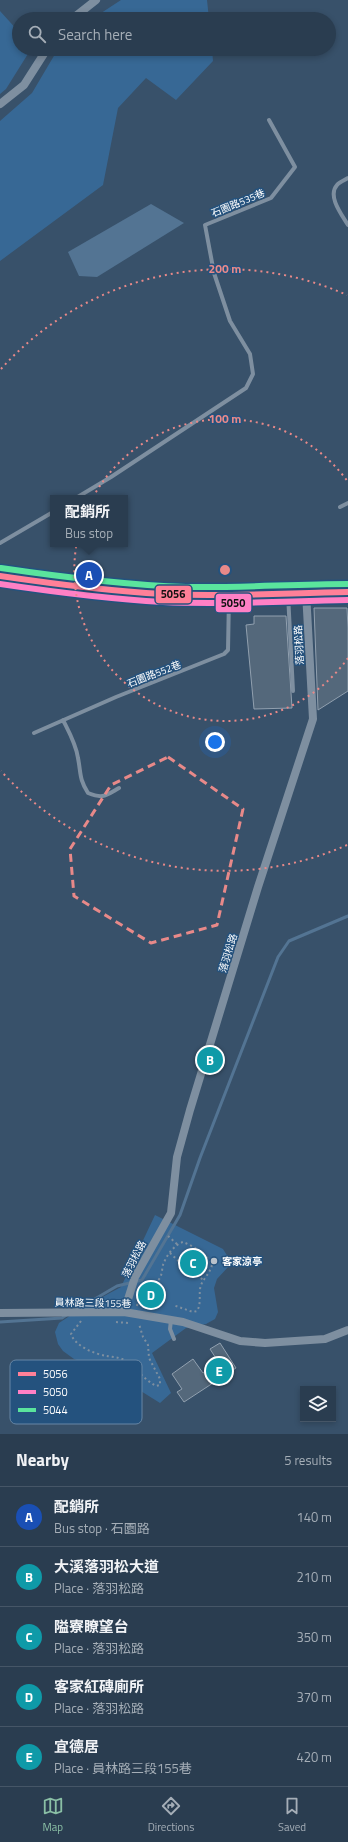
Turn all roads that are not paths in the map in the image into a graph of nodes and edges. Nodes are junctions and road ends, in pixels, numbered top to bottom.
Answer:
1 (96, 0) edge
2 (81, 12) edge
3 (42, 56) edge
4 (0, 104) edge
5 (269, 120) dead end
6 (348, 178) edge
7 (348, 225) edge
8 (81, 495) edge
9 (348, 503) edge
10 (340, 507) dead end
11 (50, 514) edge
12 (0, 543) edge
13 (0, 576) edge
14 (288, 592) junction
15 (306, 592) junction
16 (348, 592) edge
17 (229, 594) junction
18 (293, 691) dead end
19 (63, 720) junction
20 (34, 733) dead end
21 (119, 788) dead end
22 (124, 1312) junction
23 (0, 1313) edge
24 (171, 1320) junction
25 (348, 1330) edge
26 (174, 1339) dead end

1 - 2 street
3 - 4 street
5 - 8 lane, 石園路535巷
6 - 7 lane
9 - 10 lane
11 - 12 lane
13 - 17 main road
14 - 15 main road
14 - 17 main road
14 - 18 lane
15 - 16 main road
15 - 22 street, 落羽松路
17 - 19 lane, 石園路552巷
19 - 20 lane, 石園路552巷
19 - 21 lane
22 - 23 street, 員林路三段155巷
22 - 24 street, 員林路三段155巷
24 - 25 street, 員林路三段155巷
24 - 26 lane

